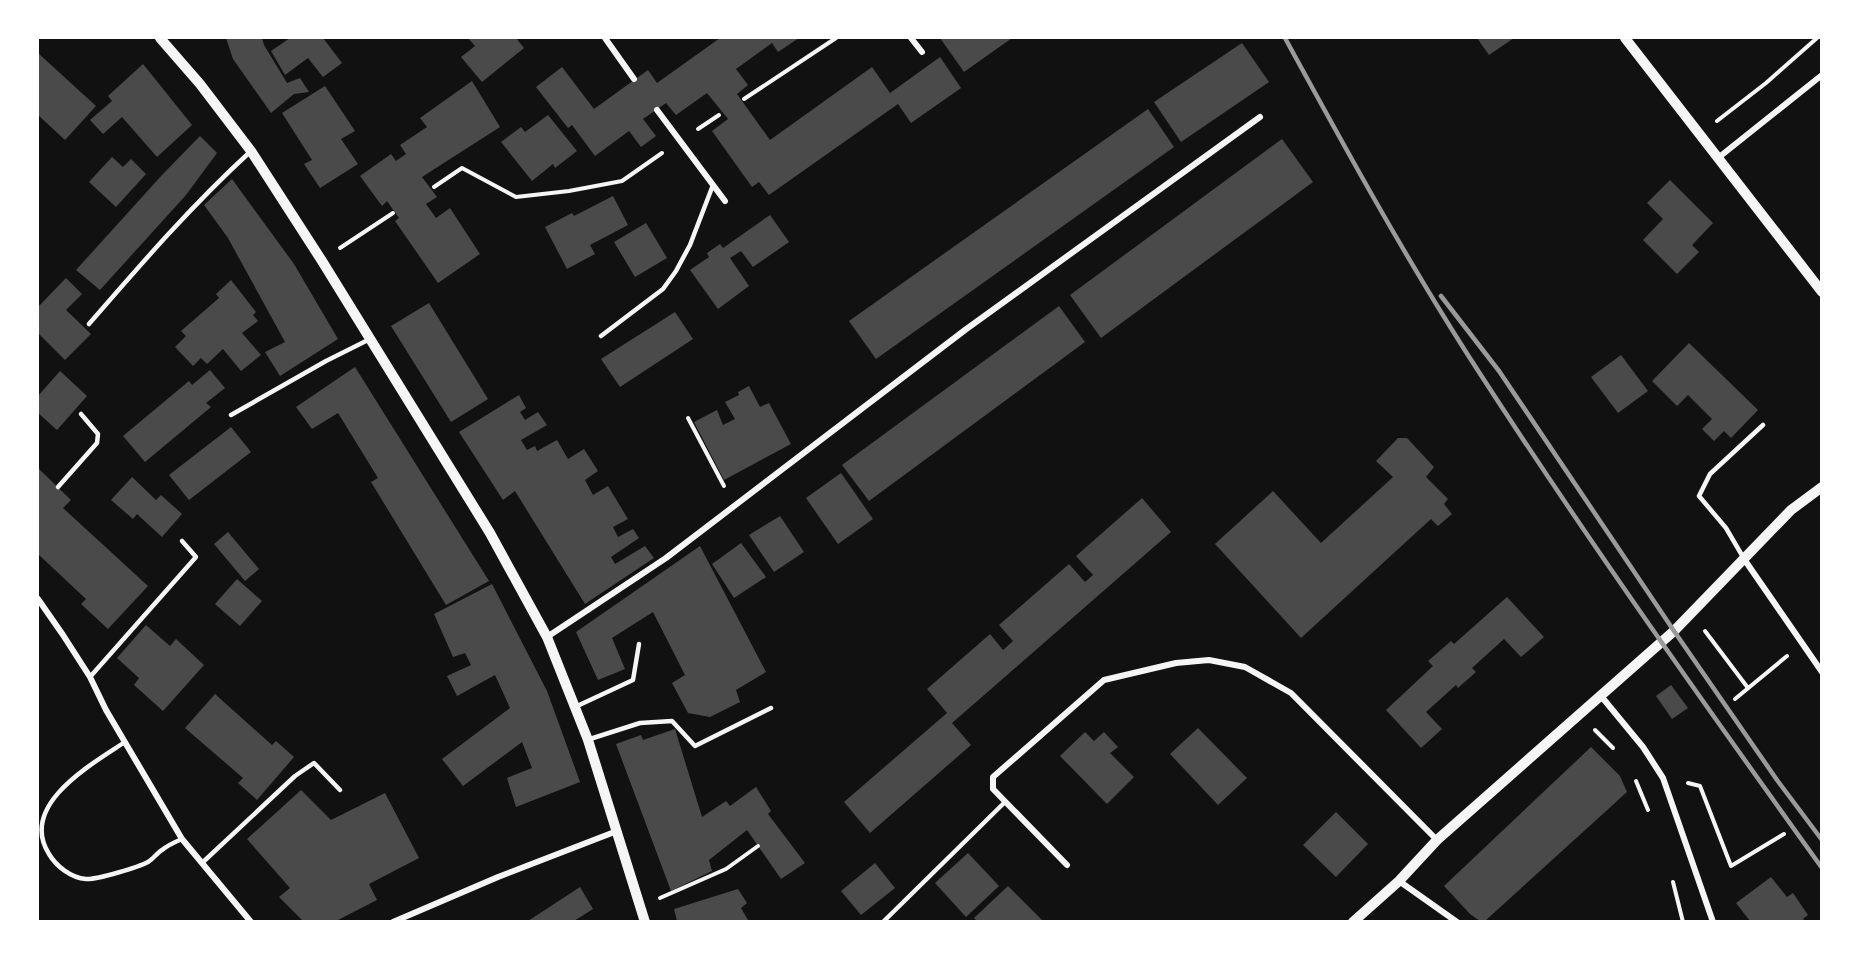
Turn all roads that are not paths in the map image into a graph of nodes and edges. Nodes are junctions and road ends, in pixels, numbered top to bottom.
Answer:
1 (160, 38) edge
2 (605, 38) edge
3 (911, 38) edge
4 (1624, 38) edge
5 (921, 52) dead end
6 (1821, 75) edge
7 (634, 79) dead end
8 (657, 110) dead end
9 (1260, 117) dead end
10 (251, 151) junction
11 (1718, 158) junction
12 (713, 185) junction
13 (725, 201) dead end
14 (1821, 292) edge
15 (88, 324) dead end
16 (601, 336) dead end
17 (370, 339) junction
18 (81, 414) dead end
19 (231, 414) dead end
20 (1763, 425) dead end
21 (58, 487) dead end
22 (1821, 487) edge
23 (182, 541) dead end
24 (1744, 559) junction
25 (38, 599) edge
26 (547, 637) junction
27 (639, 644) dead end
28 (1821, 672) edge
29 (90, 677) junction
30 (1601, 696) junction
31 (575, 707) junction
32 (771, 708) dead end
33 (588, 740) junction
34 (125, 742) junction
35 (340, 790) dead end
36 (1005, 802) junction
37 (618, 830) junction
38 (182, 839) junction
39 (1437, 840) junction
40 (202, 863) junction
41 (1067, 865) dead end
42 (1399, 881) junction
43 (251, 921) edge
44 (393, 921) edge
45 (645, 921) edge
46 (883, 921) edge
47 (1353, 921) edge
48 (1457, 921) edge
49 (1713, 921) edge

1 - 10 street
2 - 7 street
3 - 5 street
4 - 11 street
6 - 11 street
8 - 12 street
9 - 26 street
10 - 15 lane
10 - 17 street
11 - 14 street
12 - 13 street
12 - 16 lane
17 - 19 lane
17 - 26 street
18 - 21 lane
20 - 24 lane
22 - 24 street
23 - 29 lane
24 - 28 street
24 - 30 street
25 - 29 street
26 - 31 street
27 - 31 lane
29 - 34 street
30 - 39 street
30 - 49 street
31 - 33 street
32 - 33 lane
33 - 37 street
34 - 38 street
34 - 38 lane
35 - 40 lane
36 - 39 street
36 - 41 street
36 - 46 lane
37 - 44 street
37 - 45 street
38 - 40 street
39 - 42 street
40 - 43 street
42 - 47 street
42 - 48 street

